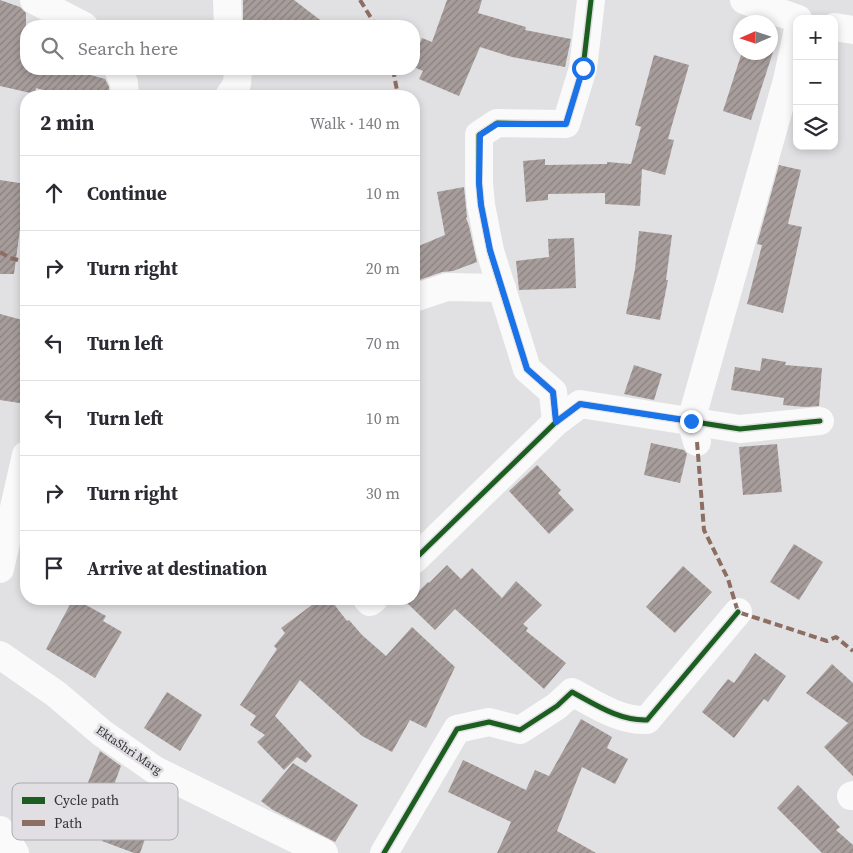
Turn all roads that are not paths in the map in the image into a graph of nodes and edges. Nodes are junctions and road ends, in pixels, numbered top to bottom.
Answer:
1 (34, 0) edge
2 (227, 0) edge
3 (592, 0) edge
4 (744, 0) edge
5 (793, 17) edge
6 (72, 20) edge
7 (228, 20) edge
8 (838, 27) edge
9 (853, 30) edge
10 (793, 52) edge
11 (121, 75) edge
12 (238, 75) edge
13 (125, 90) edge
14 (233, 90) edge
15 (502, 288) junction
16 (420, 296) edge
17 (820, 421) dead end
18 (556, 422) junction
19 (694, 432) junction
20 (20, 483) edge
21 (420, 554) edge
22 (0, 568) edge
23 (738, 612) dead end
24 (0, 655) edge
25 (0, 830) edge
26 (15, 853) edge
27 (324, 853) edge
28 (384, 853) edge

1 - 6 street
2 - 7 street
3 - 15 street
4 - 5 street
8 - 9 street
10 - 19 street
11 - 13 street
12 - 14 street
15 - 16 street
15 - 18 street
17 - 19 street
18 - 19 street
18 - 21 street
20 - 22 street
23 - 28 street
24 - 27 street, EktaShri Marg
25 - 26 street

